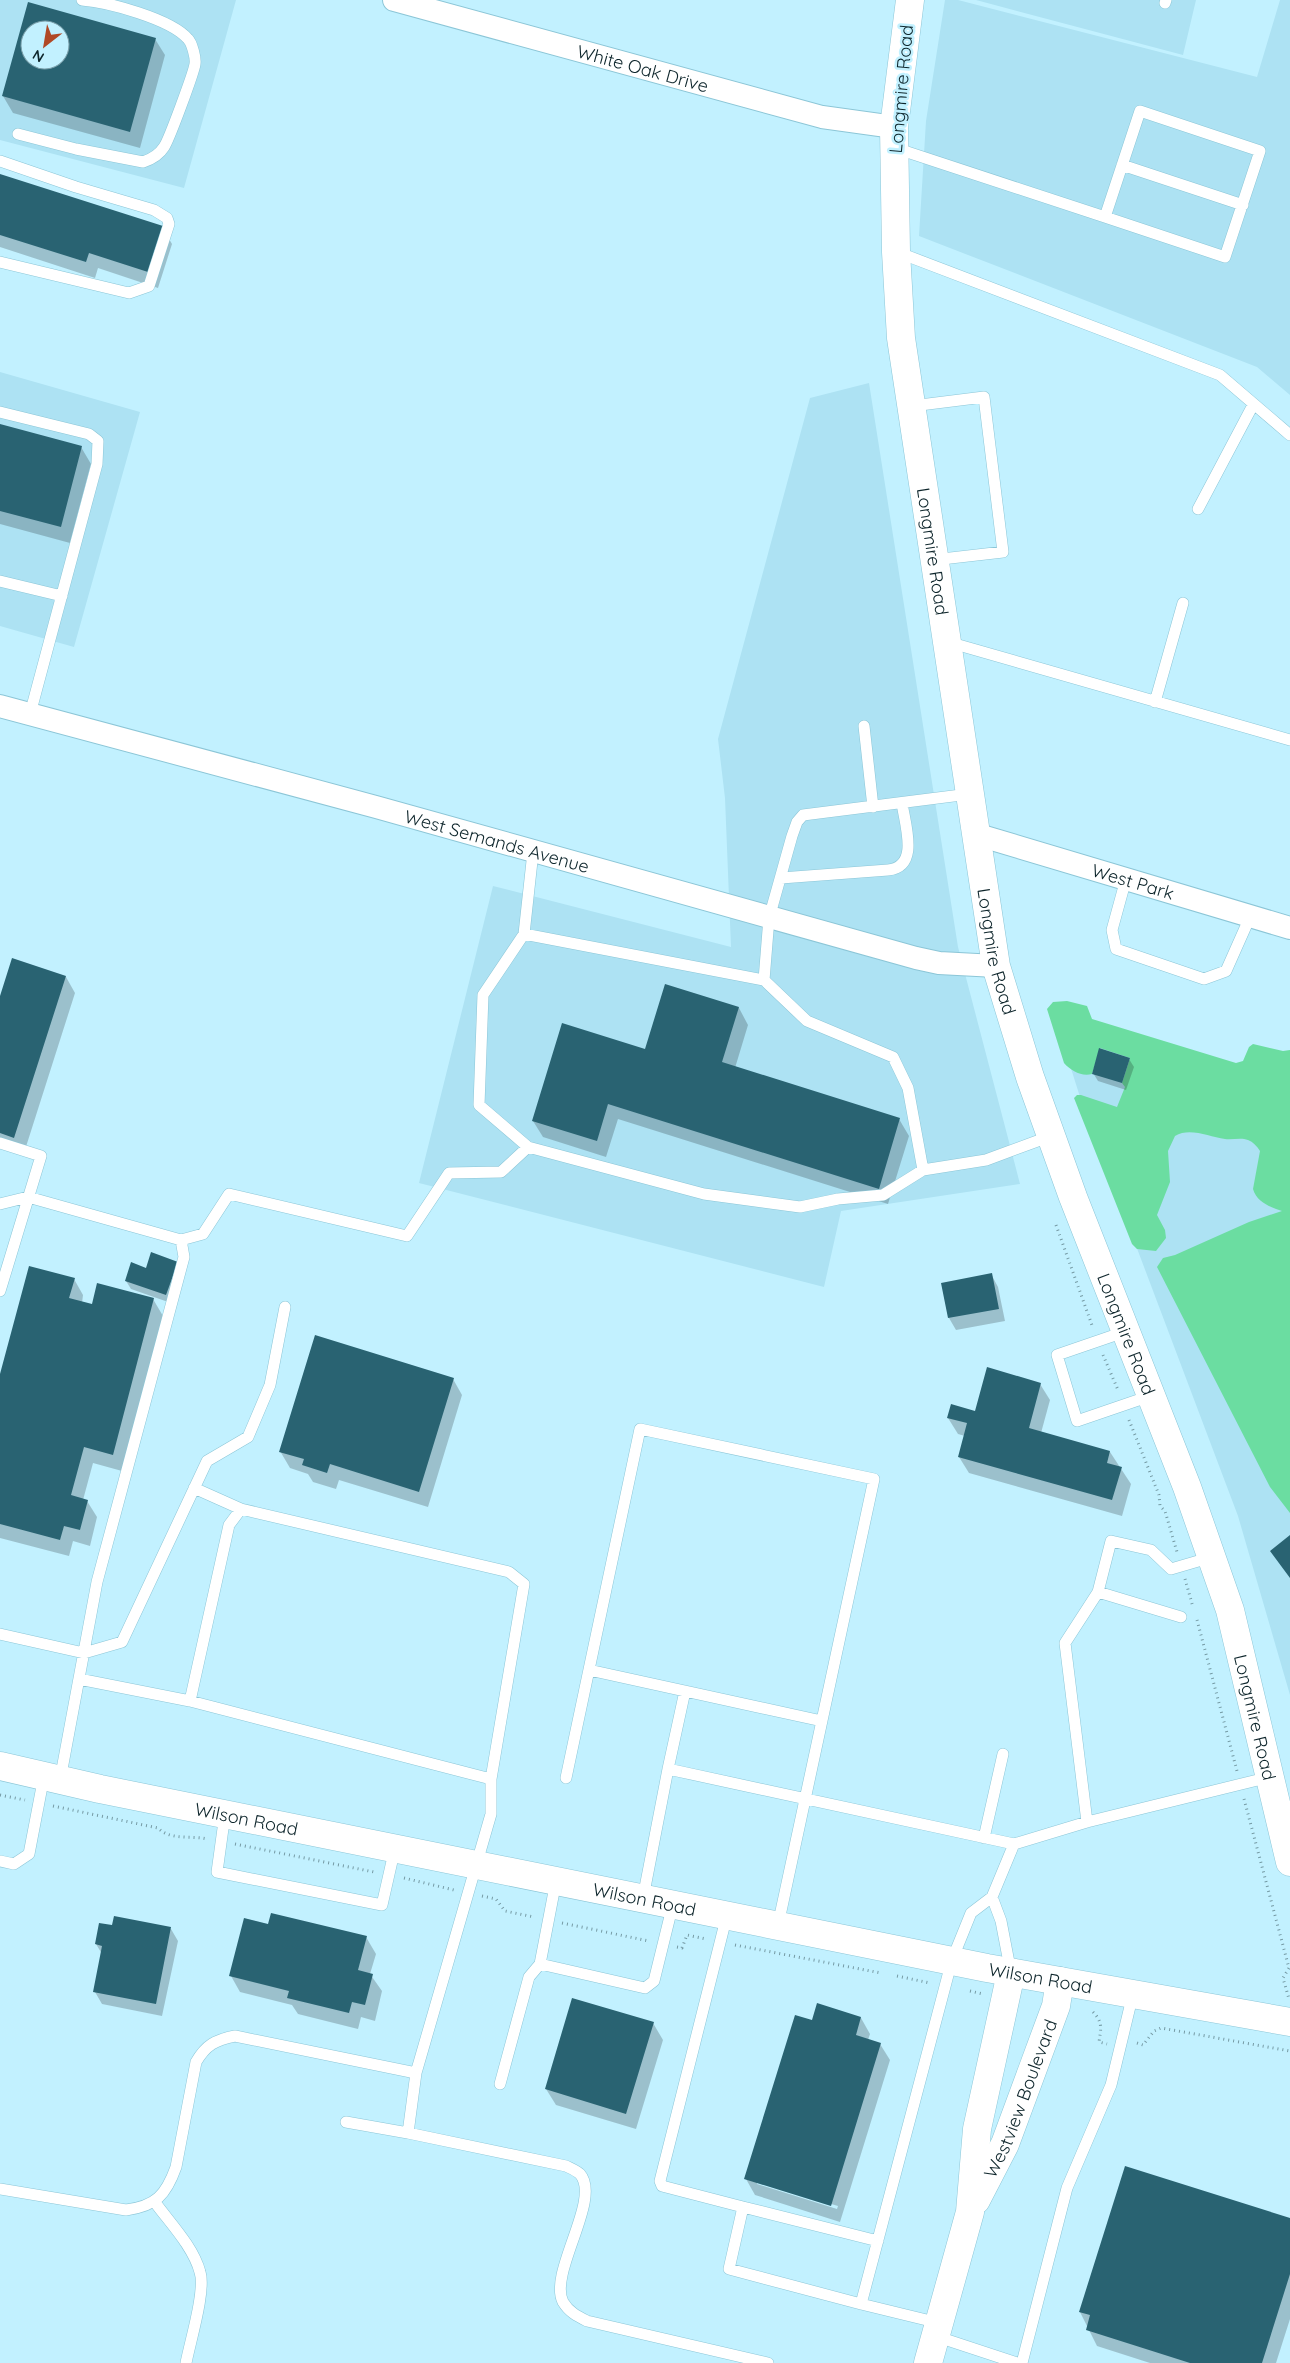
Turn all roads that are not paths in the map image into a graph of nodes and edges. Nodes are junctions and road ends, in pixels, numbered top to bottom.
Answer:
1 (82, 0) edge
2 (910, 0) edge
3 (405, 1) edge
4 (18, 134) dead end
5 (894, 137) junction
6 (0, 161) edge
7 (1122, 165) junction
8 (1243, 205) junction
9 (1105, 217) junction
10 (896, 252) junction
11 (0, 262) edge
12 (1253, 405) junction
13 (910, 406) junction
14 (0, 412) edge
15 (1290, 435) edge
16 (1198, 509) dead end
17 (934, 560) junction
18 (0, 581) edge
19 (62, 596) junction
20 (1183, 603) dead end
21 (946, 642) junction
22 (1155, 702) junction
23 (0, 706) edge
24 (30, 714) junction
25 (864, 726) dead end
26 (1290, 740) edge
27 (969, 794) junction
28 (902, 803) junction
29 (873, 807) junction
30 (975, 834) junction
31 (534, 852) junction
32 (781, 878) junction
33 (1126, 879) junction
34 (1250, 916) junction
35 (770, 918) junction
36 (1290, 928) edge
37 (524, 934) junction
38 (996, 966) junction
39 (764, 980) junction
40 (1051, 1136) junction
41 (0, 1143) edge
42 (528, 1147) junction
43 (923, 1170) junction
44 (28, 1197) junction
45 (0, 1204) edge
46 (181, 1240) junction
47 (0, 1291) edge
48 (285, 1307) dead end
49 (1124, 1332) junction
50 (1150, 1396) junction
51 (194, 1488) junction
52 (241, 1509) junction
53 (1212, 1558) junction
54 (1098, 1592) junction
55 (1181, 1616) dead end
56 (0, 1634) edge
57 (84, 1653) junction
58 (588, 1670) junction
59 (79, 1679) junction
60 (685, 1691) junction
61 (190, 1701) junction
62 (822, 1721) junction
63 (1003, 1754) dead end
64 (0, 1766) edge
65 (668, 1769) junction
66 (1270, 1777) junction
67 (52, 1778) junction
68 (566, 1778) dead end
69 (491, 1779) junction
70 (805, 1799) junction
71 (225, 1814) junction
72 (1087, 1822) junction
73 (984, 1838) junction
74 (1014, 1844) junction
75 (395, 1848) junction
76 (0, 1861) edge
77 (1290, 1862) edge
78 (477, 1865) junction
79 (556, 1881) junction
80 (992, 1897) junction
81 (644, 1898) junction
82 (674, 1904) junction
83 (727, 1915) junction
84 (778, 1925) junction
85 (952, 1960) junction
86 (540, 1964) junction
87 (1011, 1973) junction
88 (1060, 1981) junction
89 (1133, 1994) junction
90 (1290, 2022) edge
91 (416, 2073) junction
92 (500, 2084) dead end
93 (346, 2122) dead end
94 (408, 2134) junction
95 (0, 2189) edge
96 (154, 2201) junction
97 (743, 2208) junction
98 (970, 2212) junction
99 (878, 2241) junction
100 (861, 2304) junction
101 (937, 2330) junction
102 (186, 2363) edge
103 (768, 2363) edge
104 (928, 2363) edge
105 (1017, 2363) edge
106 (1022, 2363) edge

1 - 4 lane
2 - 5 street, Longmire Road
3 - 5 street, White Oak Drive
5 - 9 lane
5 - 10 street, Longmire Road
6 - 11 lane
7 - 8 lane
7 - 8 lane
7 - 9 lane
8 - 9 lane
10 - 12 lane
10 - 13 street, Longmire Road
12 - 15 lane
12 - 16 lane
13 - 17 street, Longmire Road
13 - 17 lane
14 - 19 lane
17 - 21 street, Longmire Road
18 - 19 lane
19 - 24 lane
20 - 22 lane
21 - 22 lane
21 - 27 street, Longmire Road
22 - 26 lane
23 - 24 street, West Semands Avenue
24 - 31 street, West Semands Avenue
25 - 29 lane
27 - 28 lane
27 - 30 street, Longmire Road
28 - 29 lane
28 - 32 lane
29 - 32 lane
30 - 33 street, West Park
30 - 38 street, Longmire Road
31 - 35 street, West Semands Avenue
31 - 37 lane
32 - 35 lane
33 - 34 street, West Park
33 - 34 lane
34 - 36 street, West Park
35 - 38 street, West Semands Avenue
35 - 39 lane
37 - 39 lane
37 - 42 lane
38 - 40 street, Longmire Road
39 - 43 lane
40 - 43 lane
40 - 49 street, Longmire Road
41 - 44 lane
42 - 43 lane
42 - 46 lane
44 - 45 lane
44 - 46 lane
44 - 47 lane
46 - 57 lane
48 - 51 lane
49 - 50 street, Longmire Road
49 - 50 lane
50 - 53 street, Longmire Road
51 - 52 lane
51 - 57 lane
52 - 61 lane
52 - 69 lane
53 - 54 lane
53 - 66 street, Longmire Road
54 - 55 lane
54 - 72 lane
56 - 57 lane
57 - 59 lane
58 - 60 lane
58 - 62 lane
58 - 68 lane
59 - 61 lane
59 - 67 lane
60 - 62 lane
60 - 65 lane
61 - 69 lane
62 - 70 lane
63 - 73 lane
64 - 67 street, Wilson Road
65 - 70 lane
65 - 81 lane
66 - 72 lane
66 - 77 street, Longmire Road
67 - 71 street, Wilson Road
67 - 76 lane
69 - 78 lane
70 - 73 lane
70 - 84 lane
71 - 75 street, Wilson Road
71 - 75 lane
72 - 74 lane
73 - 74 lane
74 - 80 lane
75 - 78 street, Wilson Road
78 - 79 street, Wilson Road
78 - 91 lane
79 - 81 street, Wilson Road
79 - 86 lane
80 - 85 lane
80 - 87 lane
81 - 82 street, Wilson Road
82 - 83 street, Wilson Road
82 - 86 lane
83 - 84 street, Wilson Road
83 - 97 lane
84 - 85 street, Wilson Road
85 - 87 street, Wilson Road
85 - 99 lane
86 - 92 lane
87 - 88 street, Wilson Road
87 - 98 street, Westview Boulevard
88 - 89 street, Wilson Road
88 - 98 street, Westview Boulevard
89 - 90 street, Wilson Road
89 - 106 lane
91 - 94 lane
91 - 96 lane
93 - 94 lane
94 - 103 lane
95 - 96 lane
96 - 102 lane
97 - 99 lane
97 - 100 lane
98 - 101 street, Westview Boulevard
99 - 100 lane
100 - 101 lane
101 - 104 street, Westview Boulevard
101 - 105 lane

